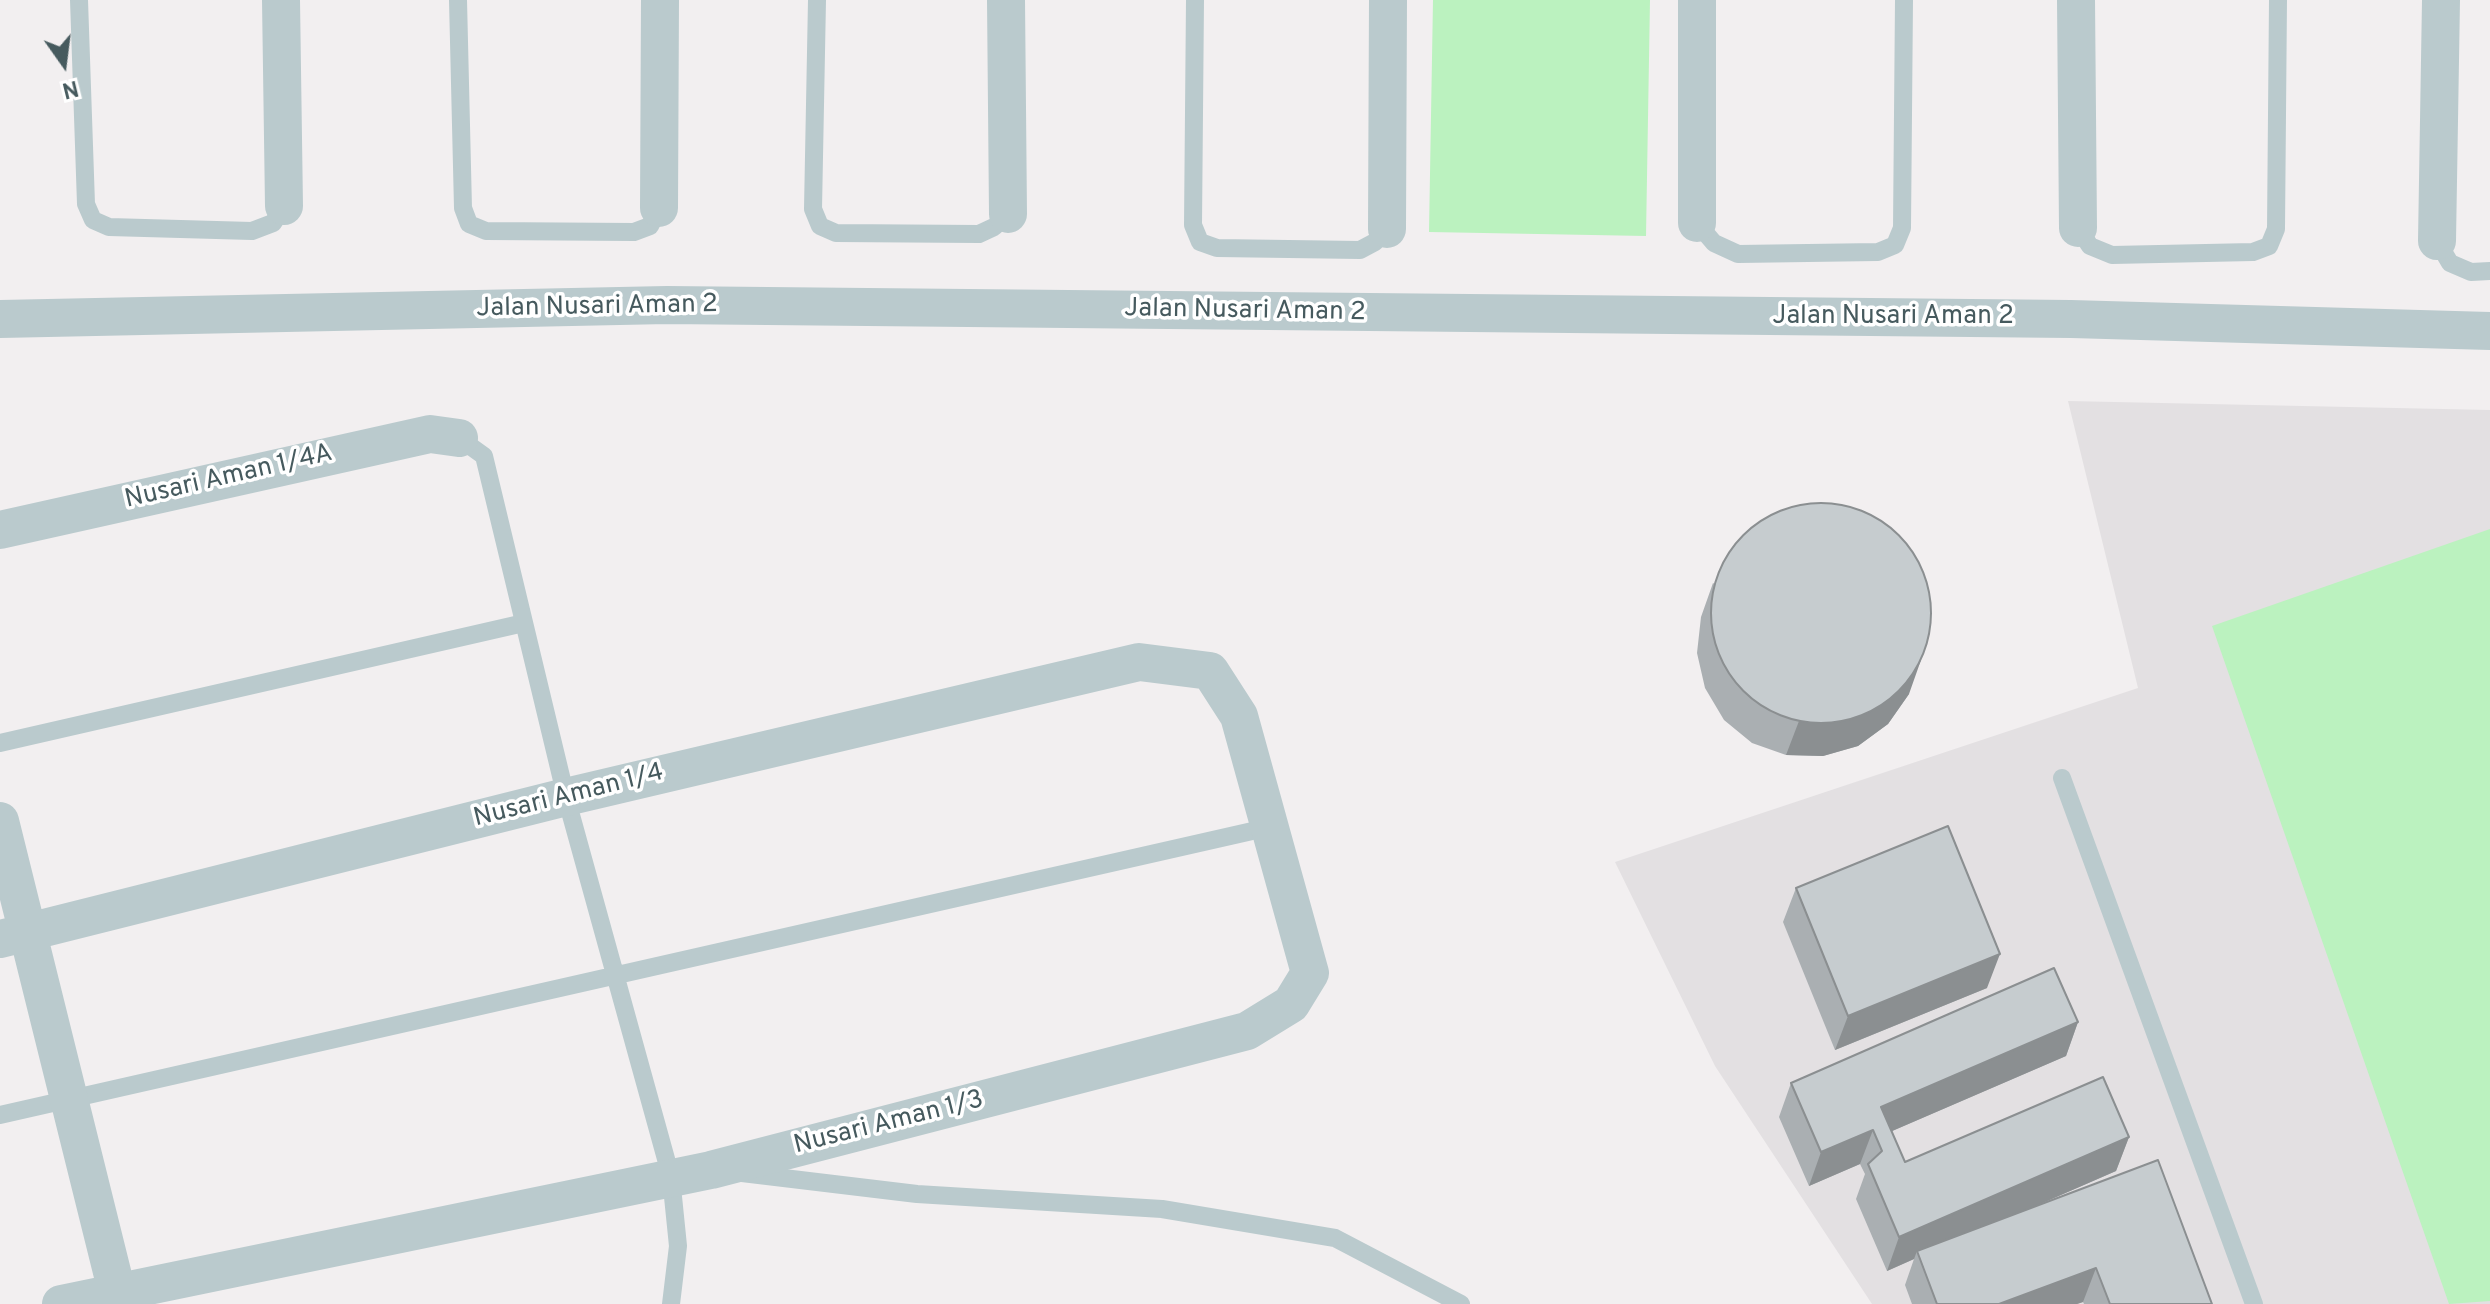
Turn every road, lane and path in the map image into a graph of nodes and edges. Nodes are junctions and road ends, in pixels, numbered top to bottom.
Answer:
1 (79, 0) edge
2 (281, 0) edge
3 (458, 0) edge
4 (660, 0) edge
5 (817, 0) edge
6 (1006, 0) edge
7 (1195, 0) edge
8 (1388, 0) edge
9 (1697, 0) edge
10 (1904, 0) edge
11 (2076, 0) edge
12 (2278, 0) edge
13 (2441, 0) edge
14 (284, 206) joint
15 (659, 208) joint
16 (1008, 214) joint
17 (1697, 223) joint
18 (2078, 228) joint
19 (1387, 229) joint
20 (2437, 241) joint
21 (2490, 271) edge
22 (0, 319) edge
23 (2490, 331) edge
24 (459, 438) joint
25 (0, 530) edge
26 (524, 623) junction
27 (1139, 662) joint
28 (0, 743) edge
29 (2062, 778) dead end
30 (566, 797) junction
31 (0, 821) edge
32 (1270, 827) junction
33 (14, 936) edge
34 (615, 975) junction
35 (69, 1100) junction
36 (0, 1115) edge
37 (711, 1170) junction
38 (671, 1177) junction
39 (118, 1298) edge
40 (61, 1304) edge
41 (671, 1304) edge
42 (1461, 1304) edge
43 (2254, 1304) edge

1 - 14 lane
2 - 14 street
3 - 15 lane
4 - 15 street
5 - 16 lane
6 - 16 street
7 - 19 lane
8 - 19 street
9 - 17 street
10 - 17 lane
11 - 18 street
12 - 18 lane
13 - 20 street
20 - 21 lane
22 - 23 street, Jalan Nusari Aman 2
24 - 25 street, Nusari Aman 1/4A
24 - 26 lane
26 - 28 lane
26 - 30 lane
27 - 30 street, Nusari Aman 1/4
27 - 32 street, Nusari Aman 1/3
29 - 43 lane
30 - 33 street, Nusari Aman 1/4
30 - 34 lane
31 - 33 street
32 - 34 lane
32 - 37 street, Nusari Aman 1/3
33 - 35 street
34 - 35 lane
34 - 38 lane
35 - 36 lane
35 - 39 street
37 - 38 street, Nusari Aman 1/3
37 - 42 lane
38 - 39 street, Nusari Aman 1/3
38 - 41 lane
39 - 40 street, Nusari Aman 1/3

